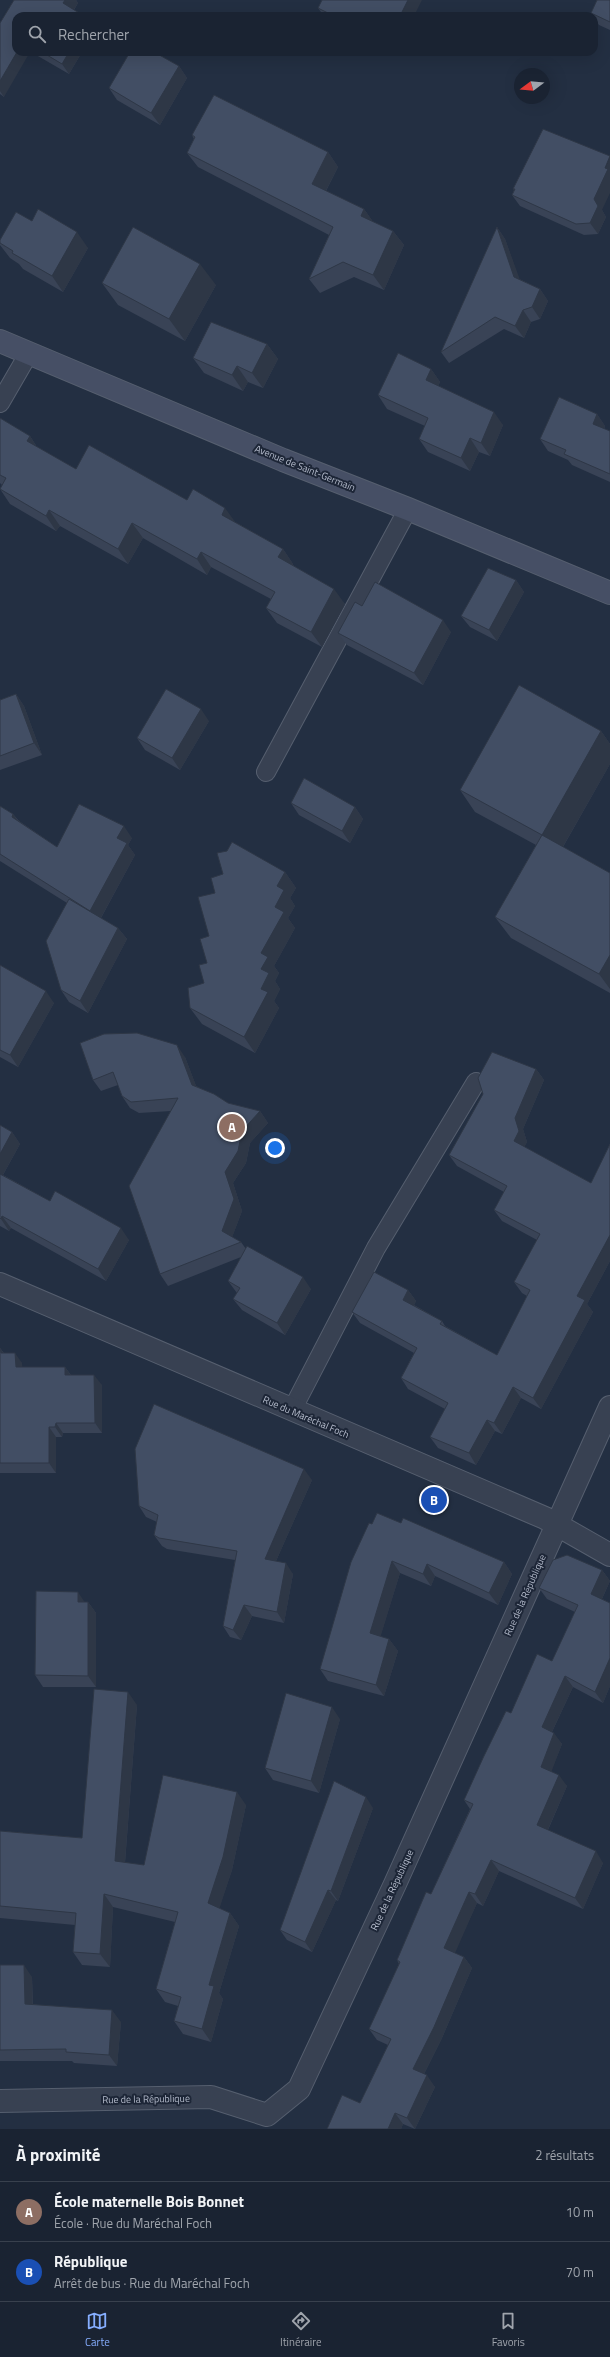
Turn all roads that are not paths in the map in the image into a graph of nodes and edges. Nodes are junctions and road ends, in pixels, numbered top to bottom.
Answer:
1 (0, 341) edge
2 (29, 353) junction
3 (0, 404) edge
4 (408, 509) junction
5 (610, 593) edge
6 (266, 772) dead end
7 (476, 1082) dead end
8 (0, 1284) edge
9 (610, 1407) edge
10 (292, 1410) junction
11 (557, 1525) junction
12 (610, 1555) edge
13 (0, 2101) edge
14 (265, 2122) edge

1 - 2 main road, Avenue de Saint-Germain
2 - 3 lane
2 - 4 main road, Avenue de Saint-Germain
4 - 5 main road, Avenue de Saint-Germain
4 - 6 lane
7 - 10 lane
8 - 10 street, Rue du Maréchal Foch
9 - 11 street, Rue de la République
10 - 11 street, Rue du Maréchal Foch
11 - 12 street, Rue du Maréchal Foch
11 - 14 street, Rue de la République
13 - 14 street, Rue de la République

